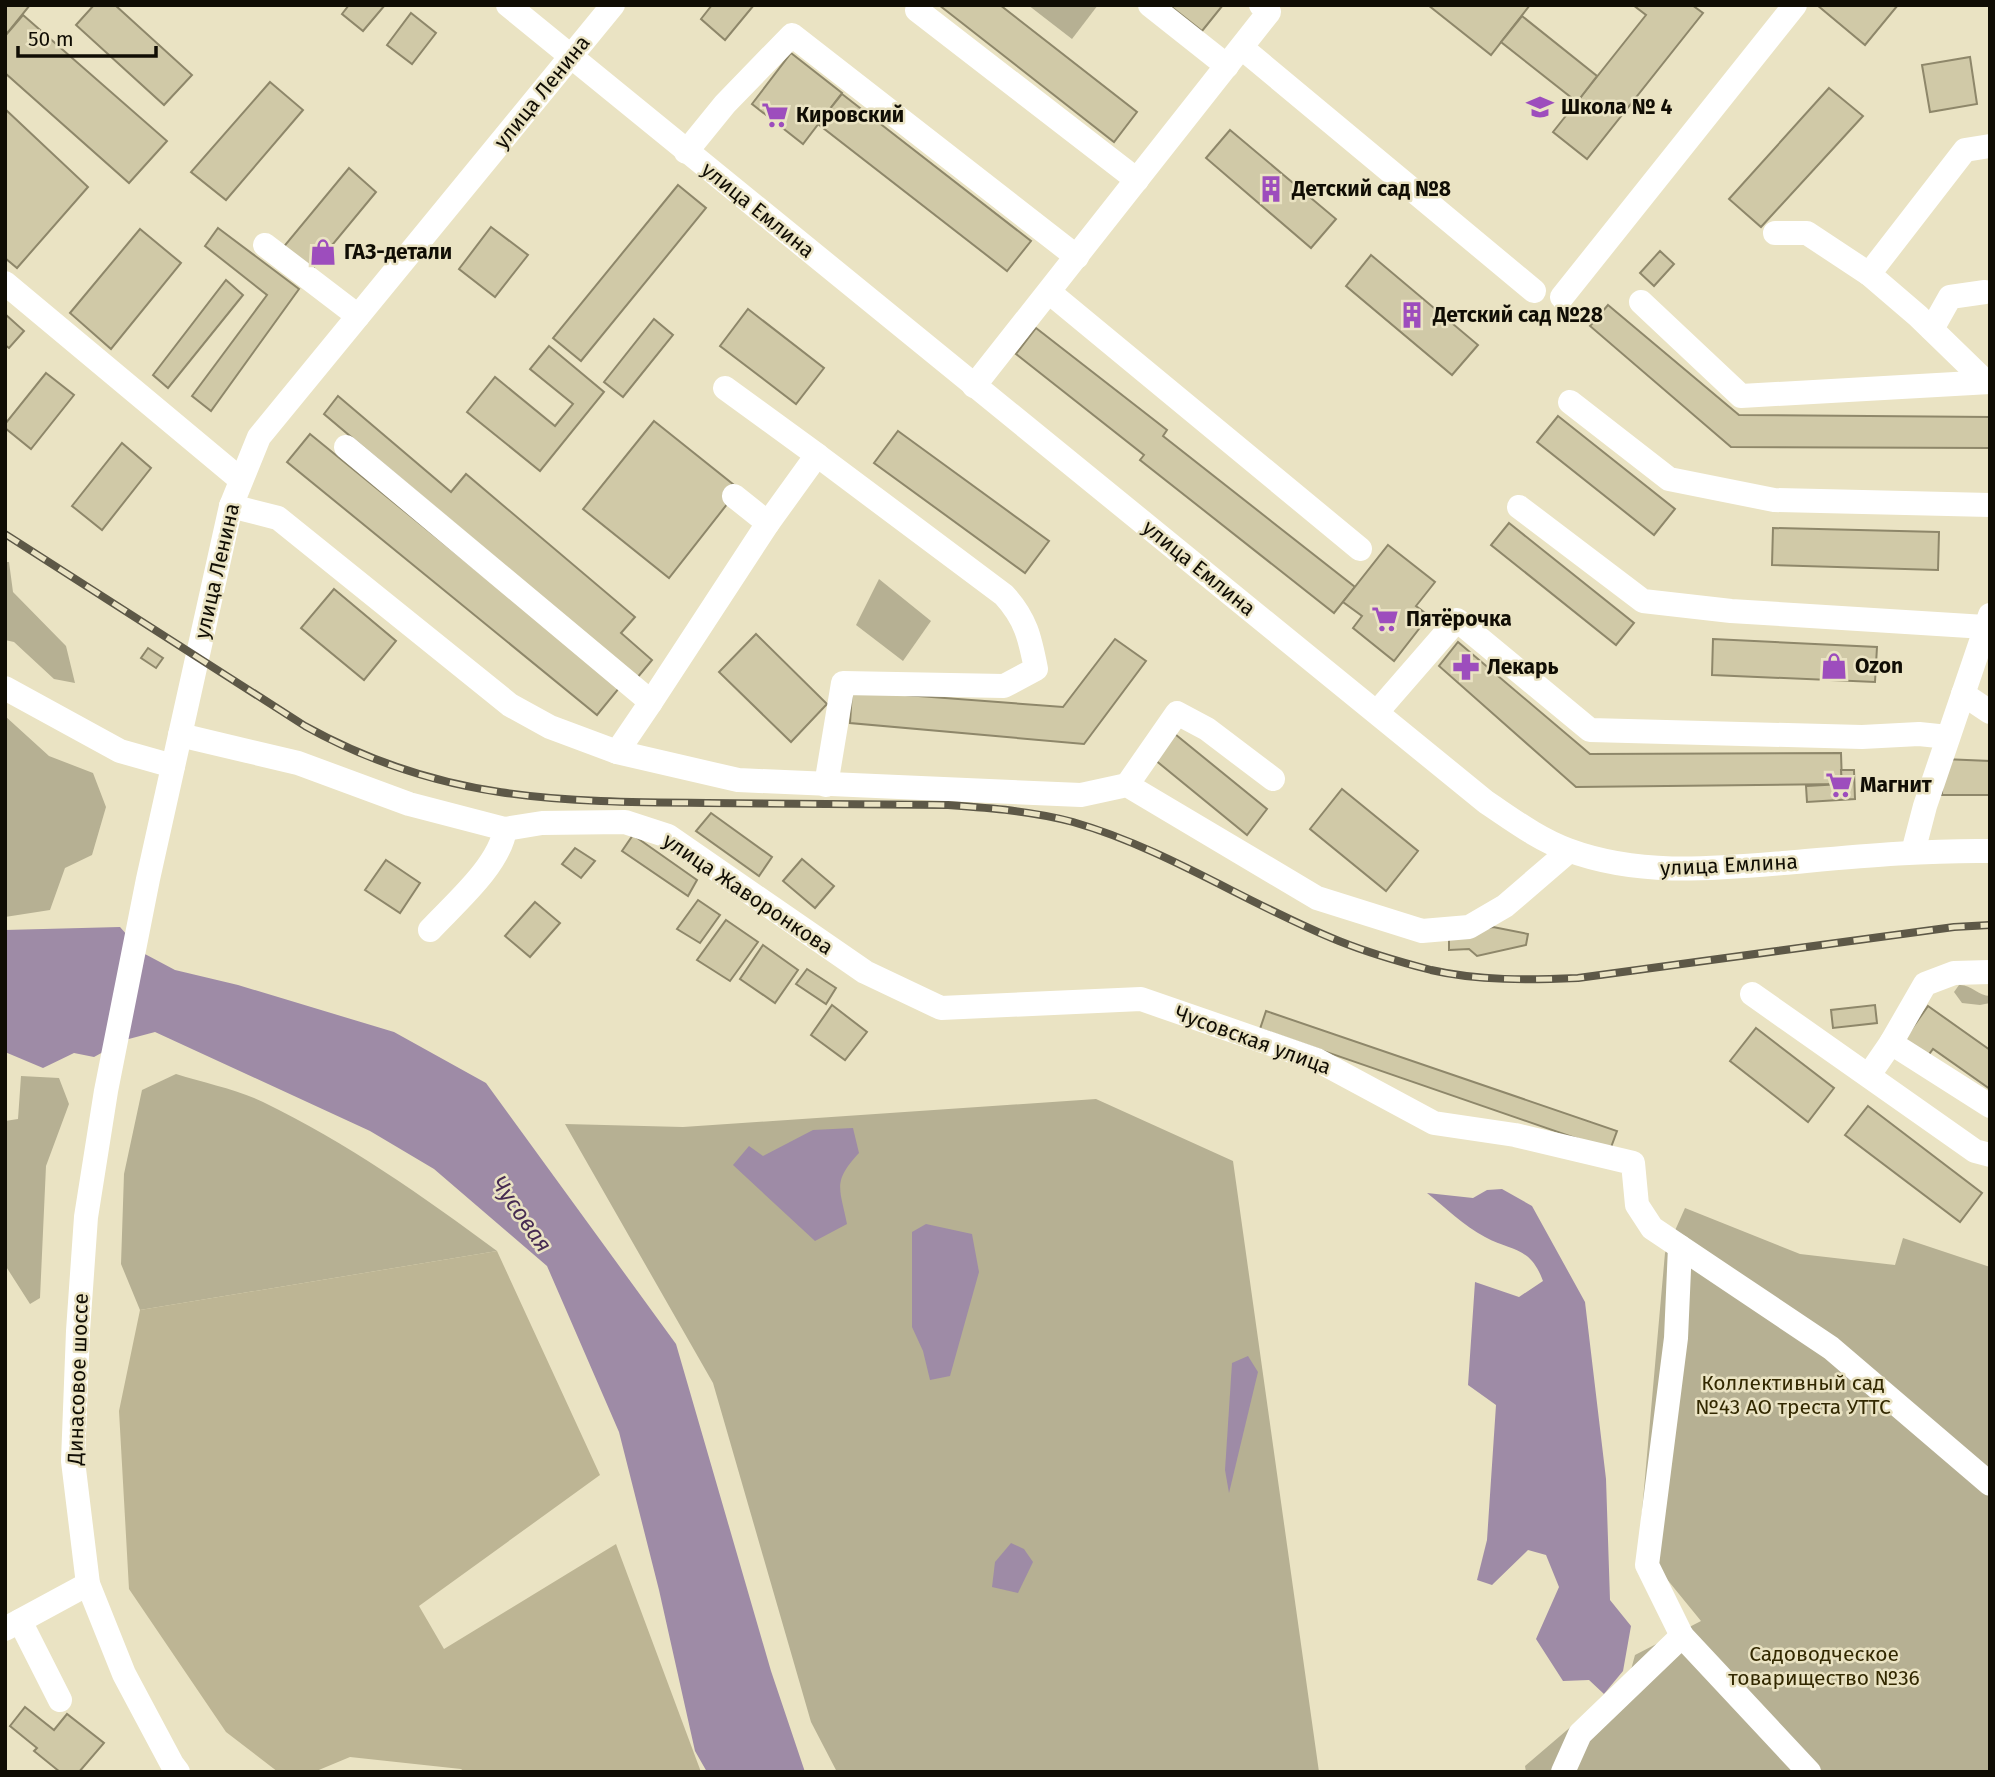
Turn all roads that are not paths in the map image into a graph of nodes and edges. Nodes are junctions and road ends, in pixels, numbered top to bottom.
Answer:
1 (508, 5) edge
2 (541, 5) edge
3 (614, 5) edge
4 (1150, 5) edge
5 (1794, 5) edge
6 (1265, 9) edge
7 (917, 10) dead end
8 (542, 35) junction
9 (1235, 57) junction
10 (570, 58) junction
11 (1990, 146) edge
12 (686, 152) junction
13 (1137, 180) junction
14 (1775, 233) dead end
15 (265, 245) dead end
16 (1077, 257) junction
17 (1869, 274) junction
18 (5, 283) edge
19 (1534, 291) dead end
20 (1049, 292) junction
21 (1985, 292) dead end
22 (1562, 297) dead end
23 (1640, 302) dead end
24 (358, 316) junction
25 (1932, 329) junction
26 (1988, 382) edge
27 (974, 386) junction
28 (725, 388) dead end
29 (1570, 402) dead end
30 (346, 447) dead end
31 (817, 455) junction
32 (241, 480) junction
33 (734, 495) dead end
34 (1990, 505) edge
35 (230, 506) junction
36 (1519, 507) dead end
37 (768, 523) junction
38 (1360, 549) dead end
39 (1987, 621) edge
40 (5, 688) edge
41 (1963, 694) junction
42 (651, 702) junction
43 (1377, 712) junction
44 (1990, 712) edge
45 (180, 736) junction
46 (1948, 737) junction
47 (617, 752) junction
48 (173, 766) junction
49 (1273, 779) dead end
50 (825, 785) junction
51 (1127, 785) junction
52 (505, 829) junction
53 (1947, 850) junction
54 (1569, 851) junction
55 (1990, 851) edge
56 (1913, 852) junction
57 (1990, 866) edge
58 (430, 930) dead end
59 (1990, 972) edge
60 (1752, 994) dead end
61 (941, 1008) joint
62 (1891, 1044) junction
63 (1869, 1075) junction
64 (106, 1091) joint
65 (1990, 1107) edge
66 (1990, 1155) edge
67 (1680, 1247) junction
68 (1990, 1484) edge
69 (88, 1584) junction
70 (13, 1625) edge
71 (1682, 1636) junction
72 (60, 1700) dead end
73 (178, 1772) edge
74 (1563, 1772) edge
75 (1809, 1772) edge

1 - 8 street, улица Емлина
2 - 8 street, улица Ленина
3 - 10 street, улица Ленина
4 - 9 street
5 - 22 street
6 - 9 street
7 - 13 street
8 - 10 street, улица Емлина
9 - 13 street
9 - 19 street
10 - 12 street, улица Емлина
10 - 24 street, улица Ленина
11 - 17 street
12 - 16 street
12 - 27 street, улица Емлина
13 - 16 street
14 - 17 street
15 - 24 street
16 - 20 street
17 - 25 street
18 - 32 street
20 - 27 street
20 - 38 street
21 - 25 street
23 - 26 street
24 - 32 street, улица Ленина
25 - 26 street
27 - 43 street, улица Емлина
28 - 31 street
29 - 34 street
30 - 42 street
31 - 37 street
31 - 50 street
32 - 35 street, улица Ленина
33 - 37 street
35 - 45 street, улица Ленина
35 - 47 street
36 - 39 street
37 - 42 street
39 - 41 street
40 - 48 street
41 - 44 street
41 - 46 street
42 - 47 street
43 - 46 street
43 - 54 street, улица Емлина
45 - 48 street, улица Ленина
45 - 52 street, улица Жаворонкова
46 - 56 street
47 - 50 street
48 - 64 street, улица Ленина
49 - 51 street
50 - 51 street
51 - 54 street
52 - 58 street
52 - 61 street, улица Жаворонкова
53 - 55 street, улица Емлина
53 - 56 street, улица Емлина
53 - 57 street
54 - 56 street, улица Емлина
59 - 62 street
60 - 63 street
61 - 67 street, Чусовская улица
62 - 63 street
62 - 65 street
63 - 66 street
64 - 69 street, Динасовое шоссе
67 - 68 street
67 - 71 street
69 - 70 street
69 - 73 street, Динасовое шоссе
70 - 72 street
71 - 74 street
71 - 75 street

